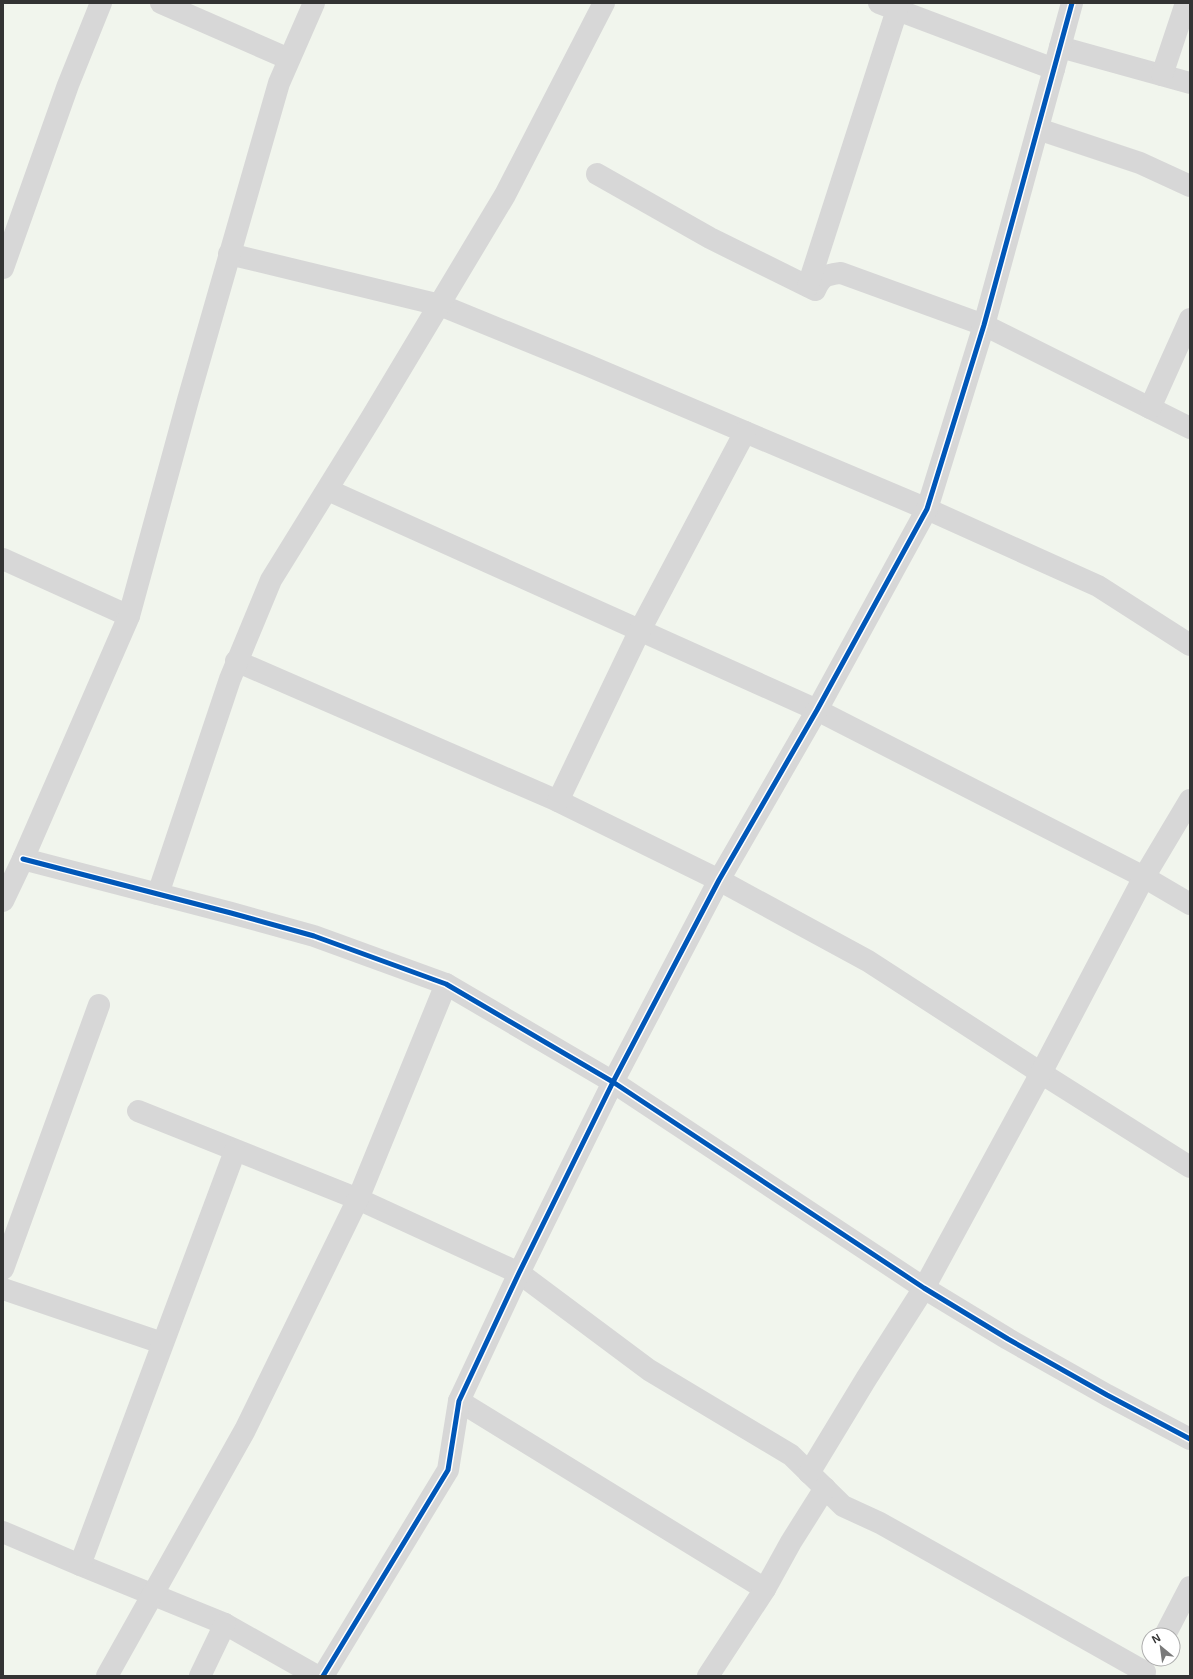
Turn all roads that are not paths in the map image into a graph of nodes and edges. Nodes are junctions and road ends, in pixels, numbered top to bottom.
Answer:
1 (101, 3) edge
2 (161, 3) edge
3 (314, 3) edge
4 (604, 3) edge
5 (1072, 3) edge
6 (1186, 3) edge
7 (888, 6) edge
8 (1060, 48) junction
9 (290, 59) junction
10 (1054, 69) junction
11 (1162, 75) junction
12 (1190, 83) edge
13 (1038, 128) junction
14 (597, 174) dead end
15 (1190, 186) edge
16 (229, 254) junction
17 (3, 268) edge
18 (808, 286) junction
19 (440, 305) junction
20 (1190, 319) edge
21 (984, 325) junction
22 (1150, 408) junction
23 (1190, 428) edge
24 (745, 432) junction
25 (328, 490) junction
26 (927, 509) junction
27 (3, 559) edge
28 (129, 616) junction
29 (640, 630) junction
30 (1190, 645) edge
31 (236, 661) junction
32 (817, 710) junction
33 (1190, 800) edge
34 (558, 801) junction
35 (24, 859) junction
36 (1144, 877) junction
37 (719, 880) junction
38 (158, 894) junction
39 (3, 900) edge
40 (1190, 904) edge
41 (446, 984) junction
42 (99, 1005) dead end
43 (1040, 1073) junction
44 (613, 1082) junction
45 (138, 1111) dead end
46 (235, 1151) junction
47 (1190, 1167) edge
48 (358, 1199) junction
49 (3, 1269) edge
50 (519, 1273) junction
51 (924, 1288) junction
52 (3, 1289) edge
53 (162, 1343) junction
54 (459, 1401) junction
55 (1190, 1439) edge
56 (809, 1473) junction
57 (825, 1488) junction
58 (3, 1532) edge
59 (80, 1565) junction
60 (1190, 1586) edge
61 (765, 1589) junction
62 (154, 1595) junction
63 (225, 1624) junction
64 (1169, 1627) edge
65 (1147, 1669) edge
66 (107, 1676) edge
67 (200, 1676) edge
68 (317, 1676) edge
69 (323, 1676) edge
70 (709, 1676) edge

1 - 17 street
2 - 9 street
3 - 9 street
4 - 19 street
5 - 8 street
6 - 11 street
7 - 10 street
7 - 18 street
8 - 10 street
8 - 11 street
9 - 16 street
10 - 13 street
11 - 12 street
13 - 15 street
13 - 21 street
14 - 18 street
16 - 19 street
16 - 28 street
18 - 21 street
19 - 24 street
19 - 25 street
20 - 22 street
21 - 22 street
21 - 26 street
22 - 23 street
24 - 26 street
24 - 29 street
25 - 29 street
25 - 31 street
26 - 30 street
26 - 32 street
27 - 28 street
28 - 35 street
29 - 32 street
29 - 34 street
31 - 34 street
31 - 38 street
32 - 36 street
32 - 37 street
33 - 36 street
34 - 37 street
35 - 38 street
35 - 39 street
36 - 40 street
36 - 43 street
37 - 43 street
37 - 44 street
38 - 41 street
41 - 44 street
41 - 48 street
42 - 49 street
43 - 47 street
43 - 51 street
44 - 50 street
44 - 51 street
45 - 46 street
46 - 48 street
46 - 53 street
48 - 50 street
48 - 62 street
50 - 54 street
50 - 56 street
51 - 55 street
51 - 56 street
52 - 53 street
53 - 59 street
54 - 61 street
54 - 69 street
56 - 57 street
57 - 61 street
57 - 65 street
58 - 59 street
59 - 62 street
60 - 64 street
61 - 70 street
62 - 63 street
62 - 66 street
63 - 67 street
63 - 68 street

